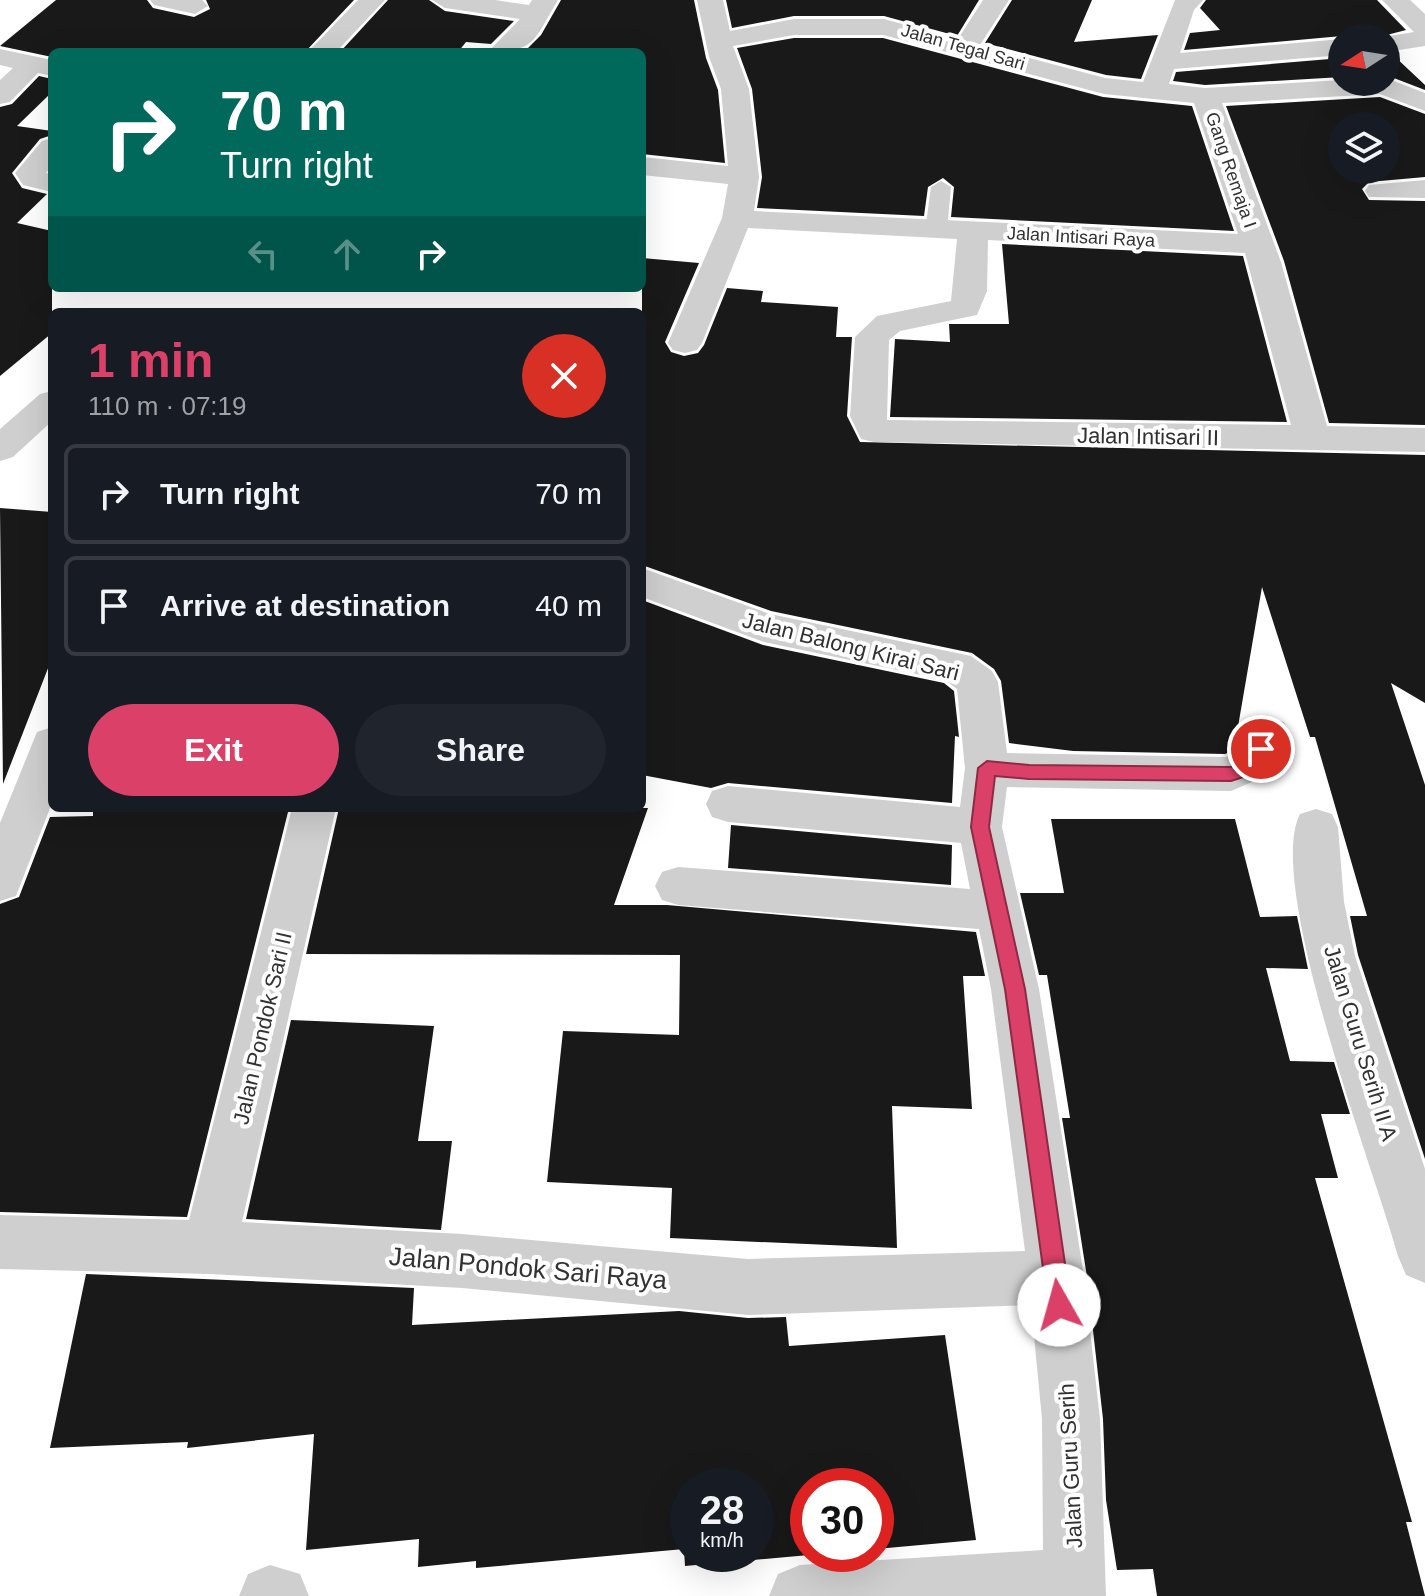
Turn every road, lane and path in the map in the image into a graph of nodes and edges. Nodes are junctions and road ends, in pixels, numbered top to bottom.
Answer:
1 (163, 0) edge
2 (372, 0) edge
3 (445, 0) edge
4 (710, 0) edge
5 (996, 0) edge
6 (1190, 0) edge
7 (1395, 0) edge
8 (195, 6) dead end
9 (540, 7) edge
10 (1425, 28) edge
11 (1425, 38) edge
12 (719, 41) junction
13 (1400, 42) edge
14 (966, 46) junction
15 (325, 48) edge
16 (506, 48) edge
17 (1328, 48) edge
18 (0, 57) edge
19 (1164, 62) junction
20 (42, 66) edge
21 (1152, 92) junction
22 (0, 96) edge
23 (1205, 96) junction
24 (1425, 103) edge
25 (48, 152) edge
26 (646, 166) edge
27 (744, 177) junction
28 (48, 182) edge
29 (941, 187) dead end
30 (1425, 189) edge
31 (1380, 191) dead end
32 (737, 218) junction
33 (936, 231) junction
34 (973, 232) junction
35 (1257, 244) junction
36 (685, 343) dead end
37 (48, 406) edge
38 (1312, 437) junction
39 (1425, 440) edge
40 (0, 449) edge
41 (646, 583) edge
42 (1269, 734) dead end
43 (48, 755) edge
44 (987, 768) junction
45 (728, 804) dead end
46 (313, 812) edge
47 (980, 827) junction
48 (1316, 827) dead end
49 (0, 882) edge
50 (678, 886) dead end
51 (999, 911) junction
52 (0, 1242) edge
53 (209, 1247) junction
54 (1425, 1256) edge
55 (1056, 1277) junction
56 (1075, 1588) edge
57 (270, 1596) edge
58 (278, 1596) edge
59 (800, 1596) edge

1 - 8 street
2 - 15 street
3 - 9 street
4 - 12 street
5 - 14 street
6 - 19 street
7 - 10 street
9 - 16 street
11 - 13 street
12 - 14 street, Jalan Tegal Sari
12 - 27 street
14 - 21 street, Jalan Tegal Sari
17 - 19 street
18 - 20 street
19 - 21 street
20 - 22 street
21 - 23 street, Jalan Tegal Sari
23 - 24 street, Jalan Tegal Sari
23 - 35 street, Gang Remaja I
25 - 28 street
26 - 27 street
27 - 32 street
29 - 33 lane
30 - 31 street
32 - 33 street, Jalan Intisari Raya
32 - 36 street
33 - 34 street, Jalan Intisari Raya
34 - 35 street, Jalan Intisari Raya
34 - 38 street, Jalan Intisari II
35 - 38 street
37 - 40 street
38 - 39 street
41 - 44 street, Jalan Balong Kirai Sari
42 - 44 street
43 - 49 street
44 - 47 street, Jalan Guru Serih
45 - 47 street
46 - 53 street, Jalan Pondok Sari II
47 - 51 street, Jalan Guru Serih
48 - 54 street, Jalan Guru Serih II A
50 - 51 street
51 - 55 street, Jalan Guru Serih
52 - 53 street, Jalan Pondok Sari Raya
53 - 55 street, Jalan Pondok Sari Raya
55 - 56 street, Jalan Guru Serih
56 - 59 street
57 - 58 street

